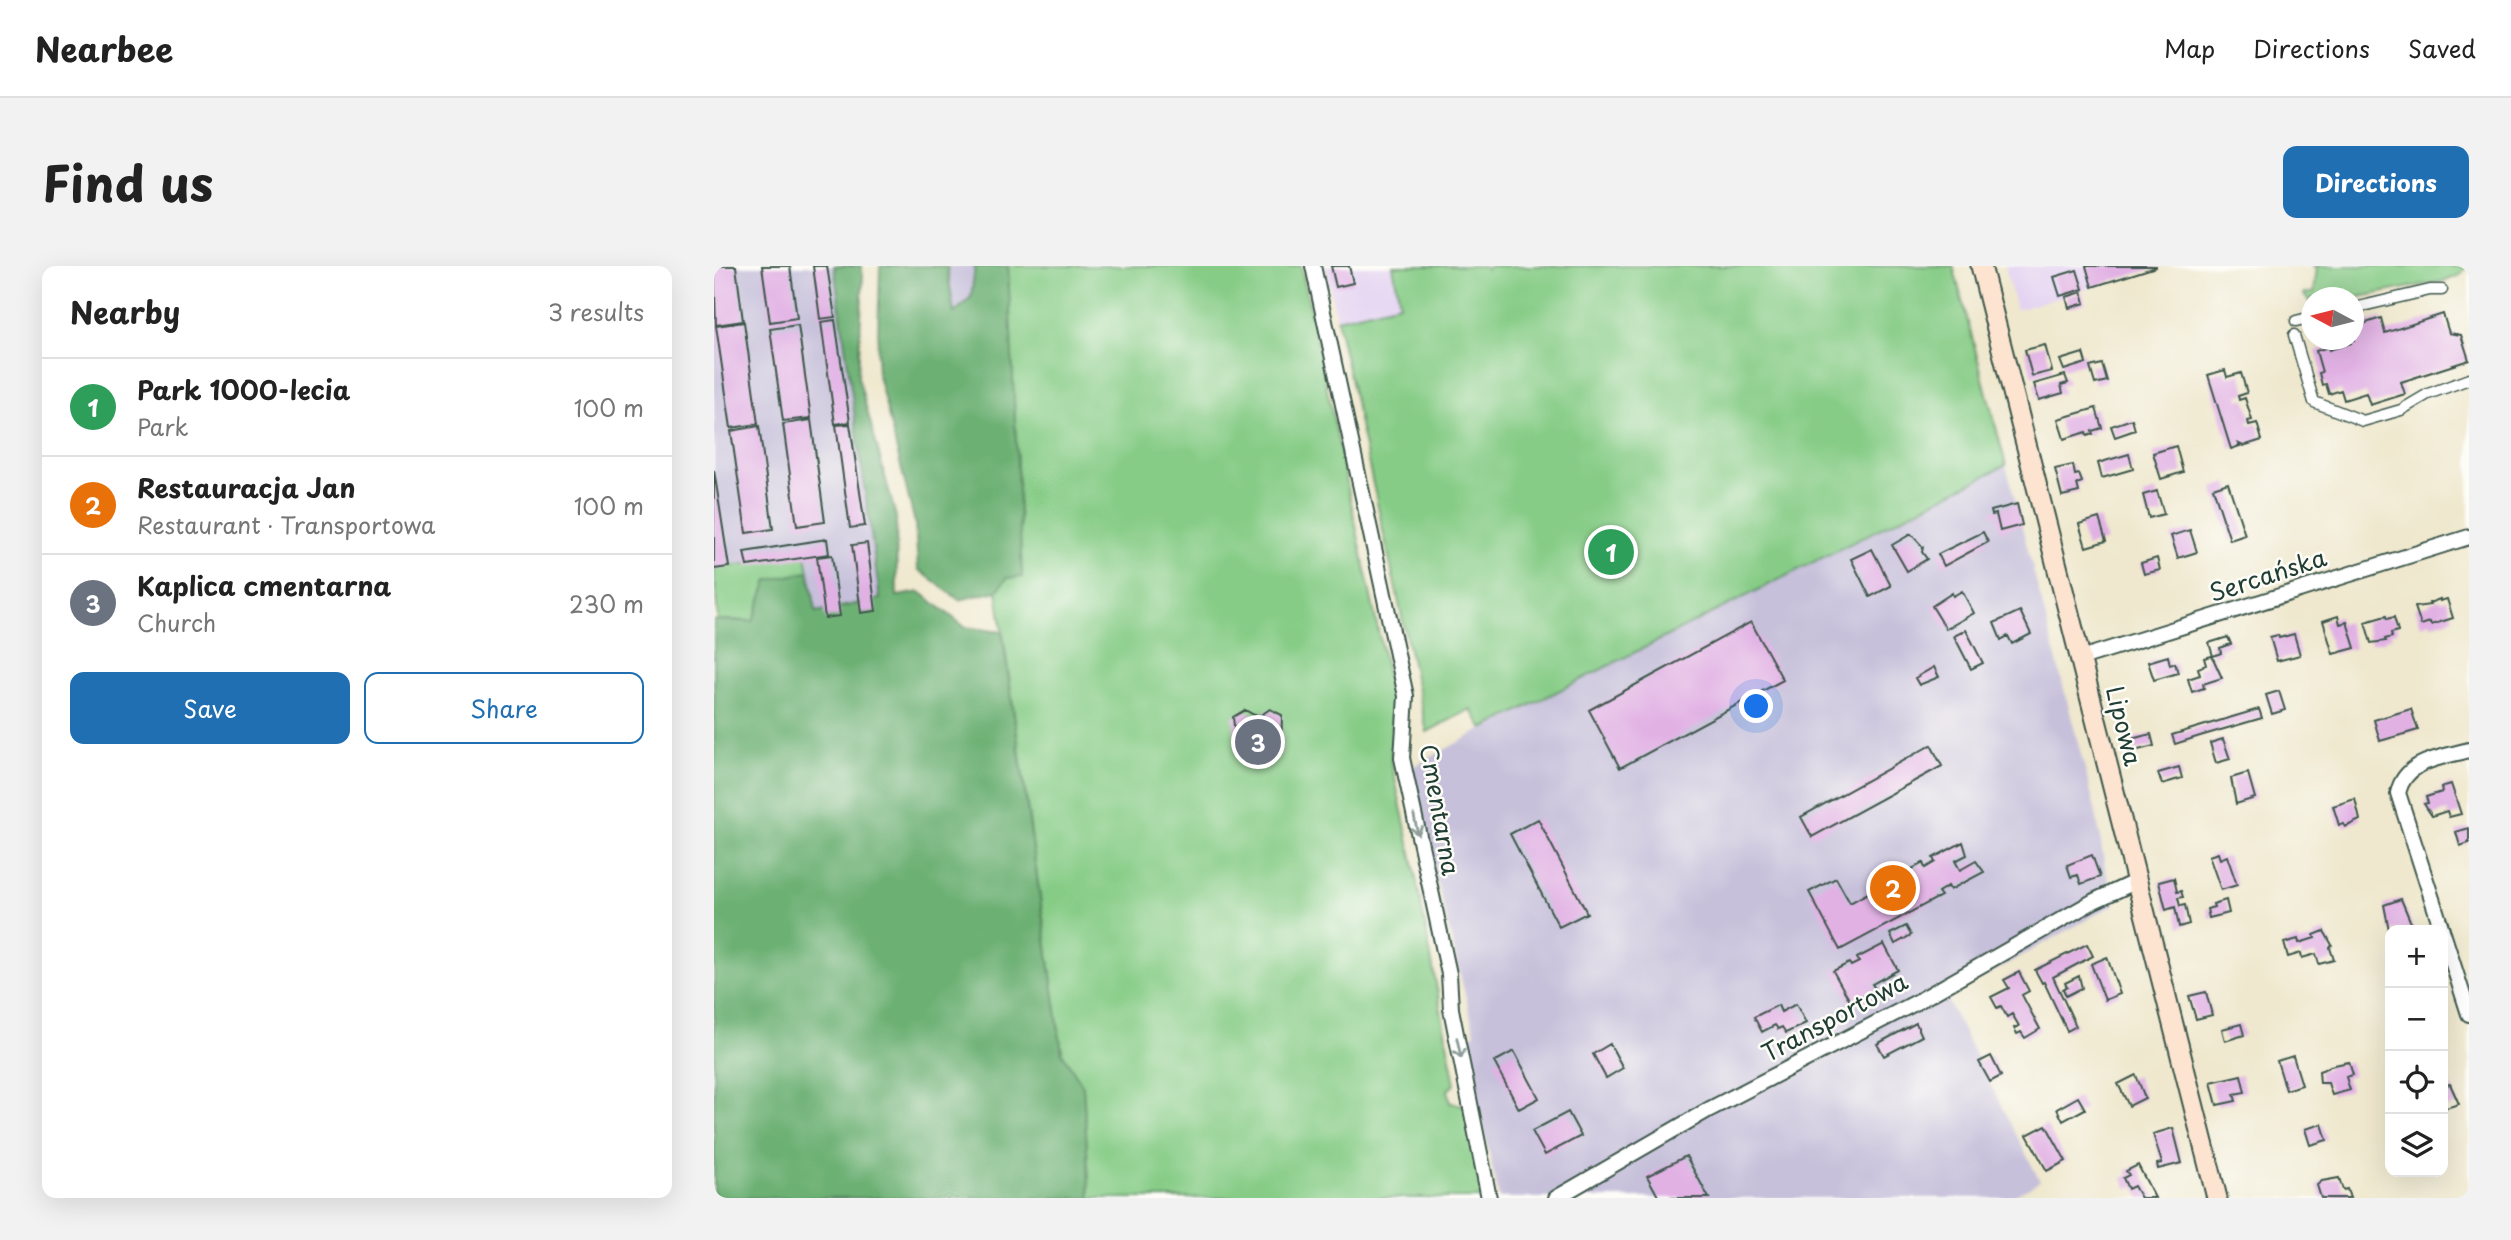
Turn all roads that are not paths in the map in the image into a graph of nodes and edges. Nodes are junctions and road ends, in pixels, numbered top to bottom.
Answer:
1 (1313, 266) edge
2 (1981, 266) edge
3 (2442, 290) dead end
4 (2364, 306) edge
5 (2301, 320) edge
6 (2296, 321) dead end
7 (2294, 335) dead end
8 (2469, 379) edge
9 (2469, 537) edge
10 (2081, 658) junction
11 (2469, 750) edge
12 (2137, 881) junction
13 (2440, 925) edge
14 (2448, 950) edge
15 (2469, 1014) edge
16 (1489, 1198) edge
17 (1556, 1198) edge
18 (2217, 1198) edge

1 -> 16 street, Cmentarna
2 - 10 main road, Lipowa
3 - 4 street
5 - 6 street
7 - 8 street
9 - 10 street, Sercańska
10 - 12 main road, Lipowa
11 - 13 street
12 - 17 street, Transportowa
12 - 18 main road, Lipowa
14 - 15 street

